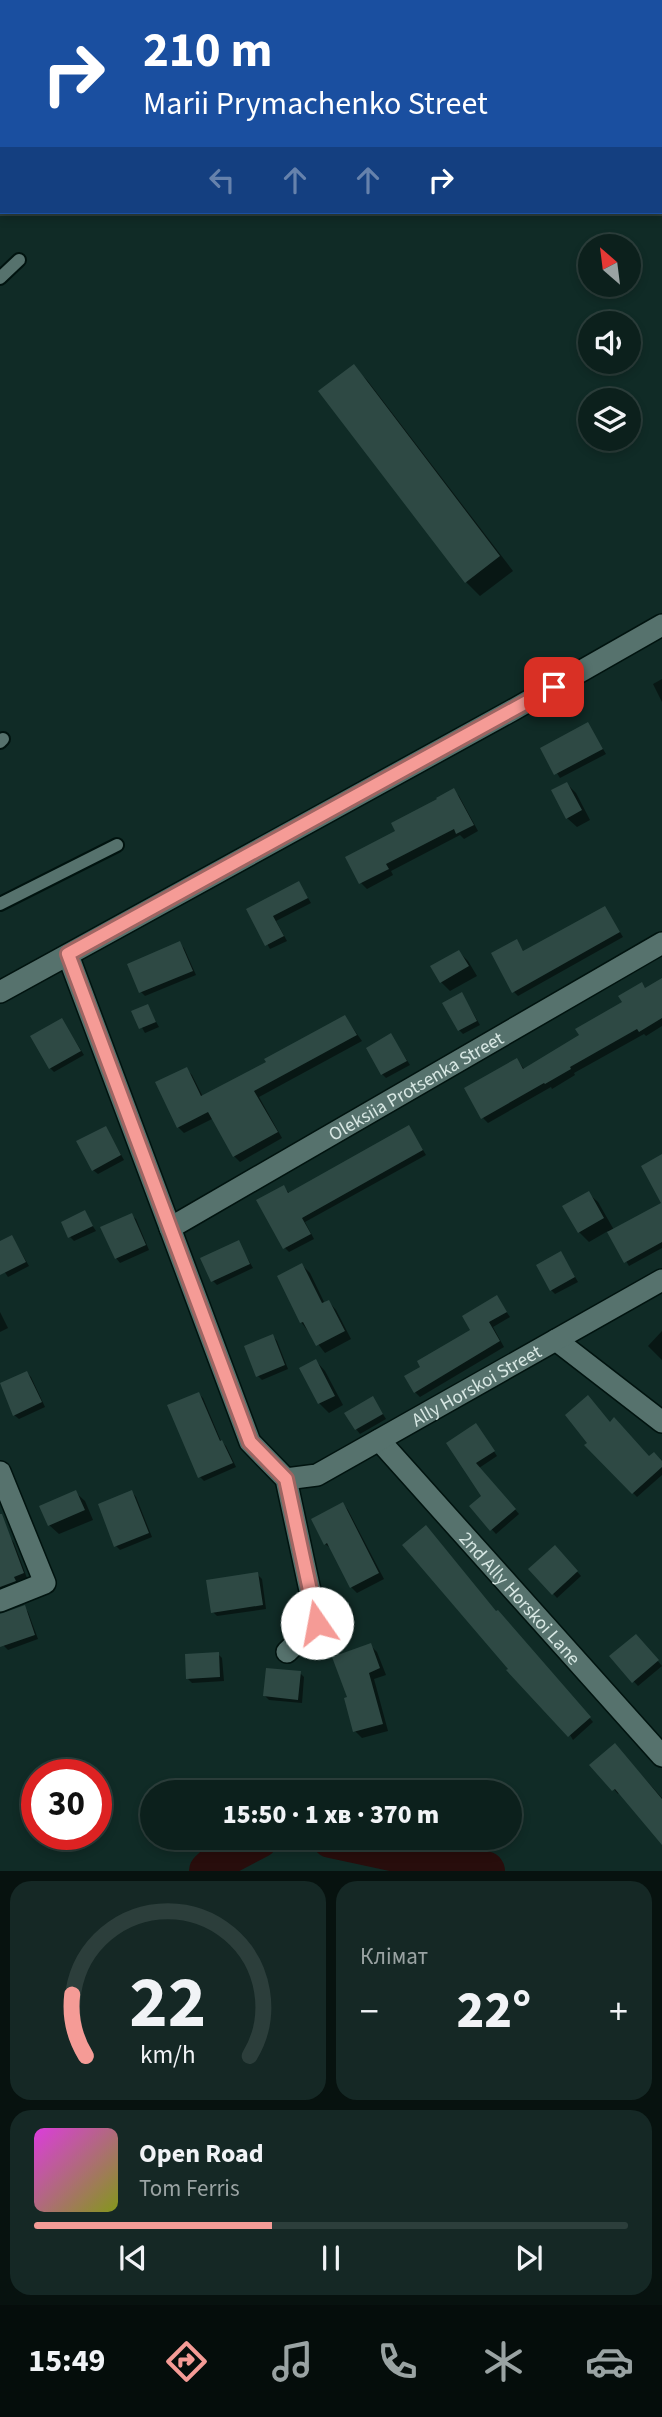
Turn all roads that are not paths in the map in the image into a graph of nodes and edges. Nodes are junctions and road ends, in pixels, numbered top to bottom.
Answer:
1 (19, 260) dead end
2 (0, 278) edge
3 (662, 625) edge
4 (117, 845) dead end
5 (0, 904) edge
6 (662, 943) edge
7 (68, 954) junction
8 (0, 992) edge
9 (170, 1228) junction
10 (662, 1280) edge
11 (556, 1340) junction
12 (662, 1422) edge
13 (379, 1440) junction
14 (0, 1472) edge
15 (286, 1479) junction
16 (0, 1601) edge
17 (287, 1652) dead end
18 (662, 1756) edge

1 - 2 lane
3 - 7 street
4 - 5 lane
6 - 9 street, Oleksiia Protsenka Street
7 - 8 street
7 - 9 street
9 - 15 street
10 - 11 street, Ally Horskoi Street
11 - 12 street
11 - 13 street, Ally Horskoi Street
13 - 15 street, Ally Horskoi Street
13 - 18 street, 2nd Ally Horskoi Lane
14 - 16 street
15 - 17 street

